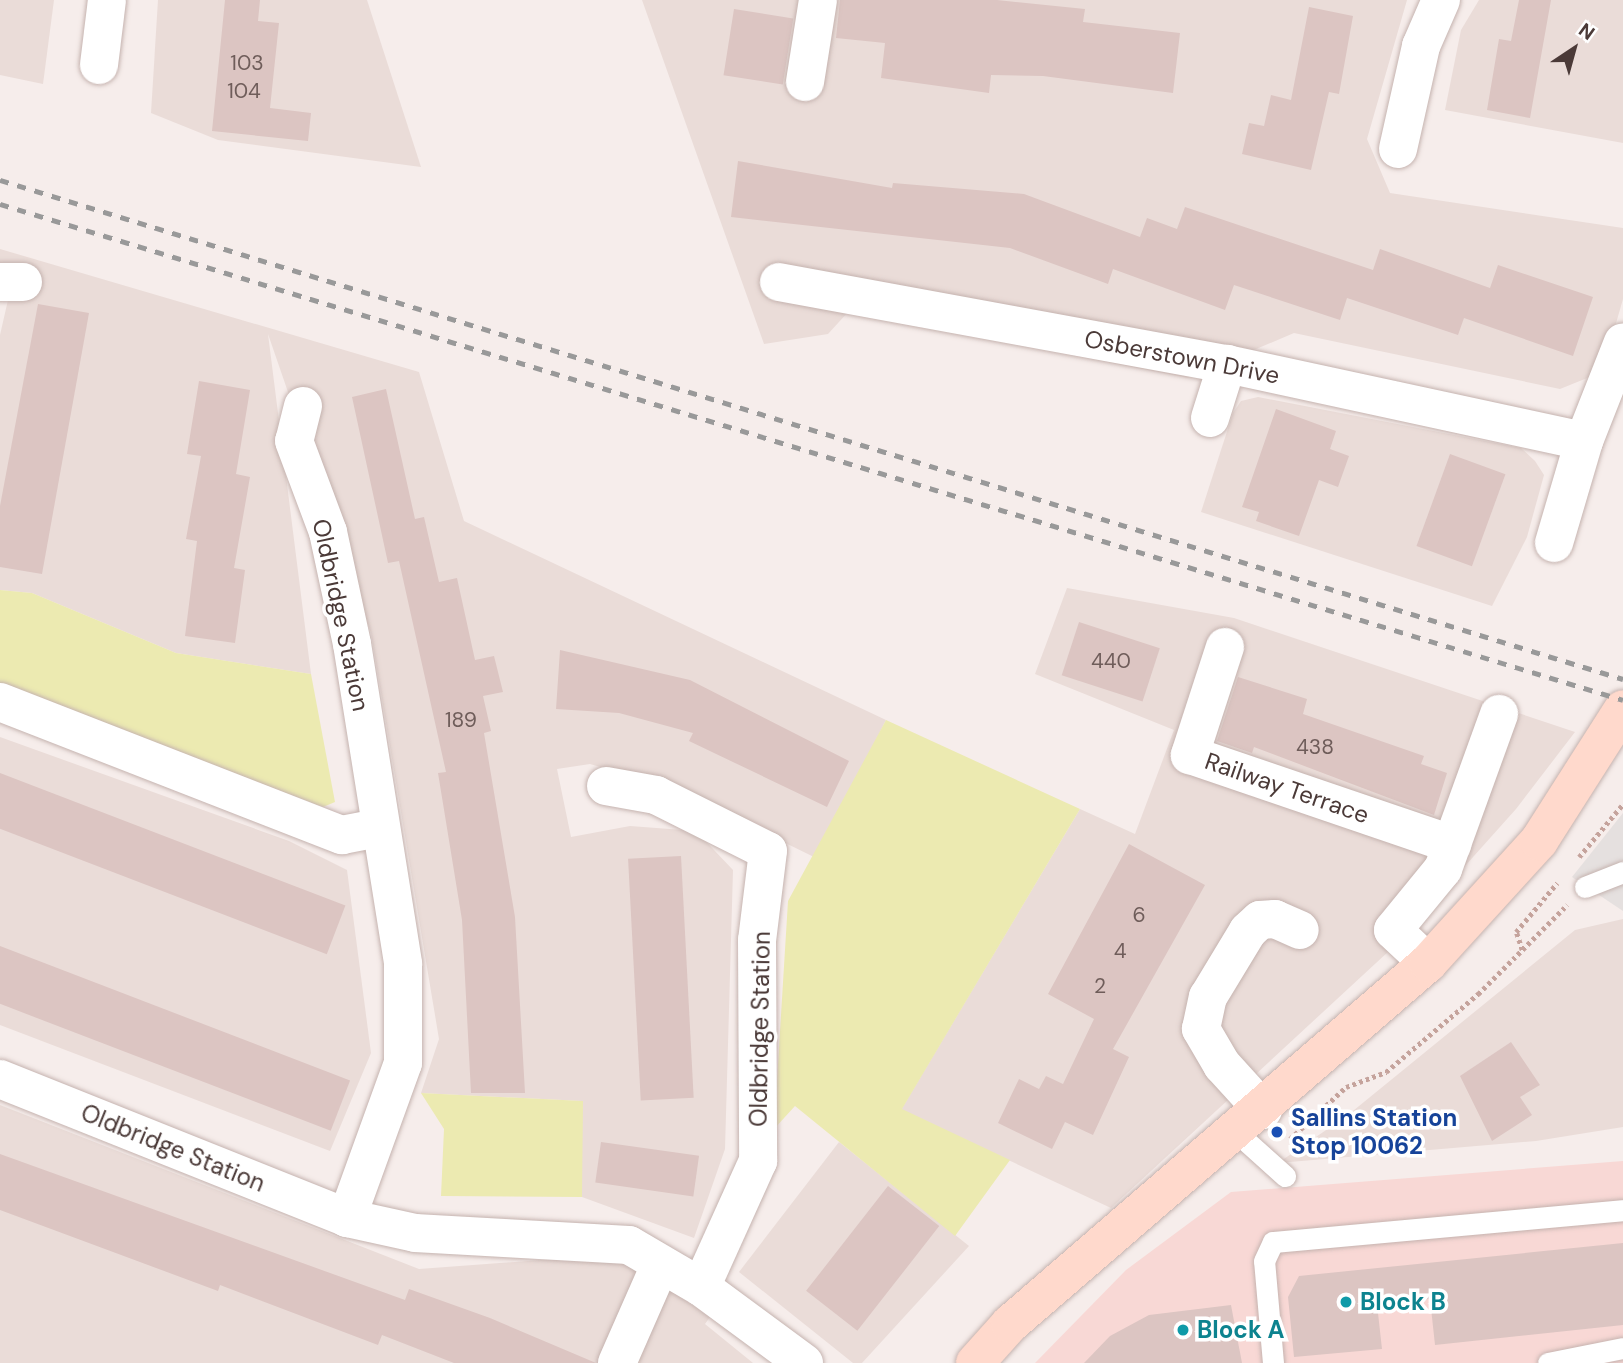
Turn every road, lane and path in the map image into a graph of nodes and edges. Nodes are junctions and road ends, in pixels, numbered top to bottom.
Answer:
1 (107, 0) edge
2 (818, 0) edge
3 (1441, 0) edge
4 (99, 65) dead end
5 (805, 82) dead end
6 (1398, 149) dead end
7 (779, 282) dead end
8 (1623, 342) edge
9 (1227, 364) junction
10 (303, 406) dead end
11 (1210, 418) dead end
12 (1584, 441) junction
13 (1554, 543) dead end
14 (1224, 647) dead end
15 (0, 702) edge
16 (1499, 714) dead end
17 (1618, 717) edge
18 (606, 786) dead end
19 (379, 828) junction
20 (1452, 844) junction
21 (1623, 872) edge
22 (1585, 887) joint
23 (1300, 930) dead end
24 (1428, 963) junction
25 (0, 1079) edge
26 (1249, 1121) junction
27 (1265, 1162) junction
28 (1285, 1176) dead end
29 (1623, 1210) edge
30 (347, 1218) junction
31 (660, 1265) junction
32 (701, 1287) junction
33 (1623, 1348) edge
34 (617, 1363) edge
35 (804, 1363) edge
36 (975, 1363) edge
37 (1273, 1363) edge
38 (1548, 1363) edge

1 - 4 street
2 - 5 street
3 - 6 street
7 - 9 street, Osberstown Drive
8 - 12 street
9 - 11 street
9 - 12 street, Osberstown Drive
10 - 19 street, Oldbridge Station
12 - 13 street
14 - 20 street, Railway Terrace
15 - 19 street
16 - 20 street
17 - 24 street
18 - 32 street, Oldbridge Station
19 - 30 street, Oldbridge Station
20 - 24 street
21 - 22 lane
22 - 27 path
23 - 26 street
24 - 26 street
25 - 30 street, Oldbridge Station
26 - 27 lane
26 - 36 street
27 - 28 lane
29 - 37 lane
30 - 31 street, Oldbridge Station
31 - 32 street, Oldbridge Station
31 - 34 street
32 - 35 street, Oldbridge Station
33 - 38 lane

